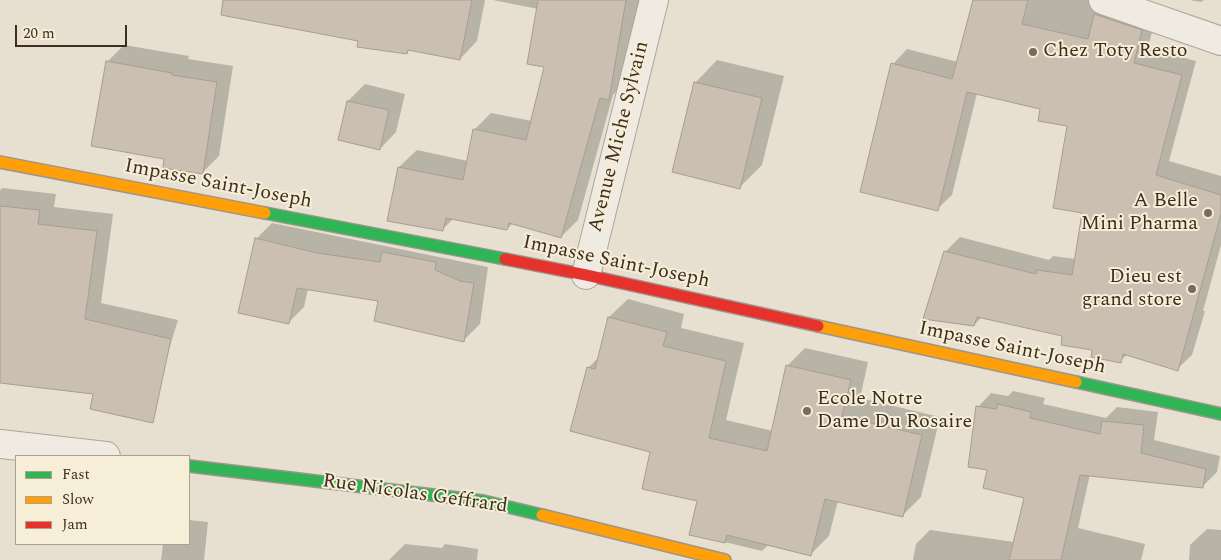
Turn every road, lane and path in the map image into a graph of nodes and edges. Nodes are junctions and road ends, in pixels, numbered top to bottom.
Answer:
1 (654, 0) edge
2 (1103, 0) edge
3 (1221, 41) edge
4 (0, 162) edge
5 (586, 275) junction
6 (1221, 414) edge
7 (0, 444) edge
8 (97, 455) edge
9 (190, 466) edge
10 (725, 560) edge

1 - 5 street, Avenue Miche Sylvain
2 - 3 street
4 - 5 street, Impasse Saint-Joseph
5 - 6 street, Impasse Saint-Joseph
7 - 8 street
9 - 10 street, Rue Nicolas Geffrard

